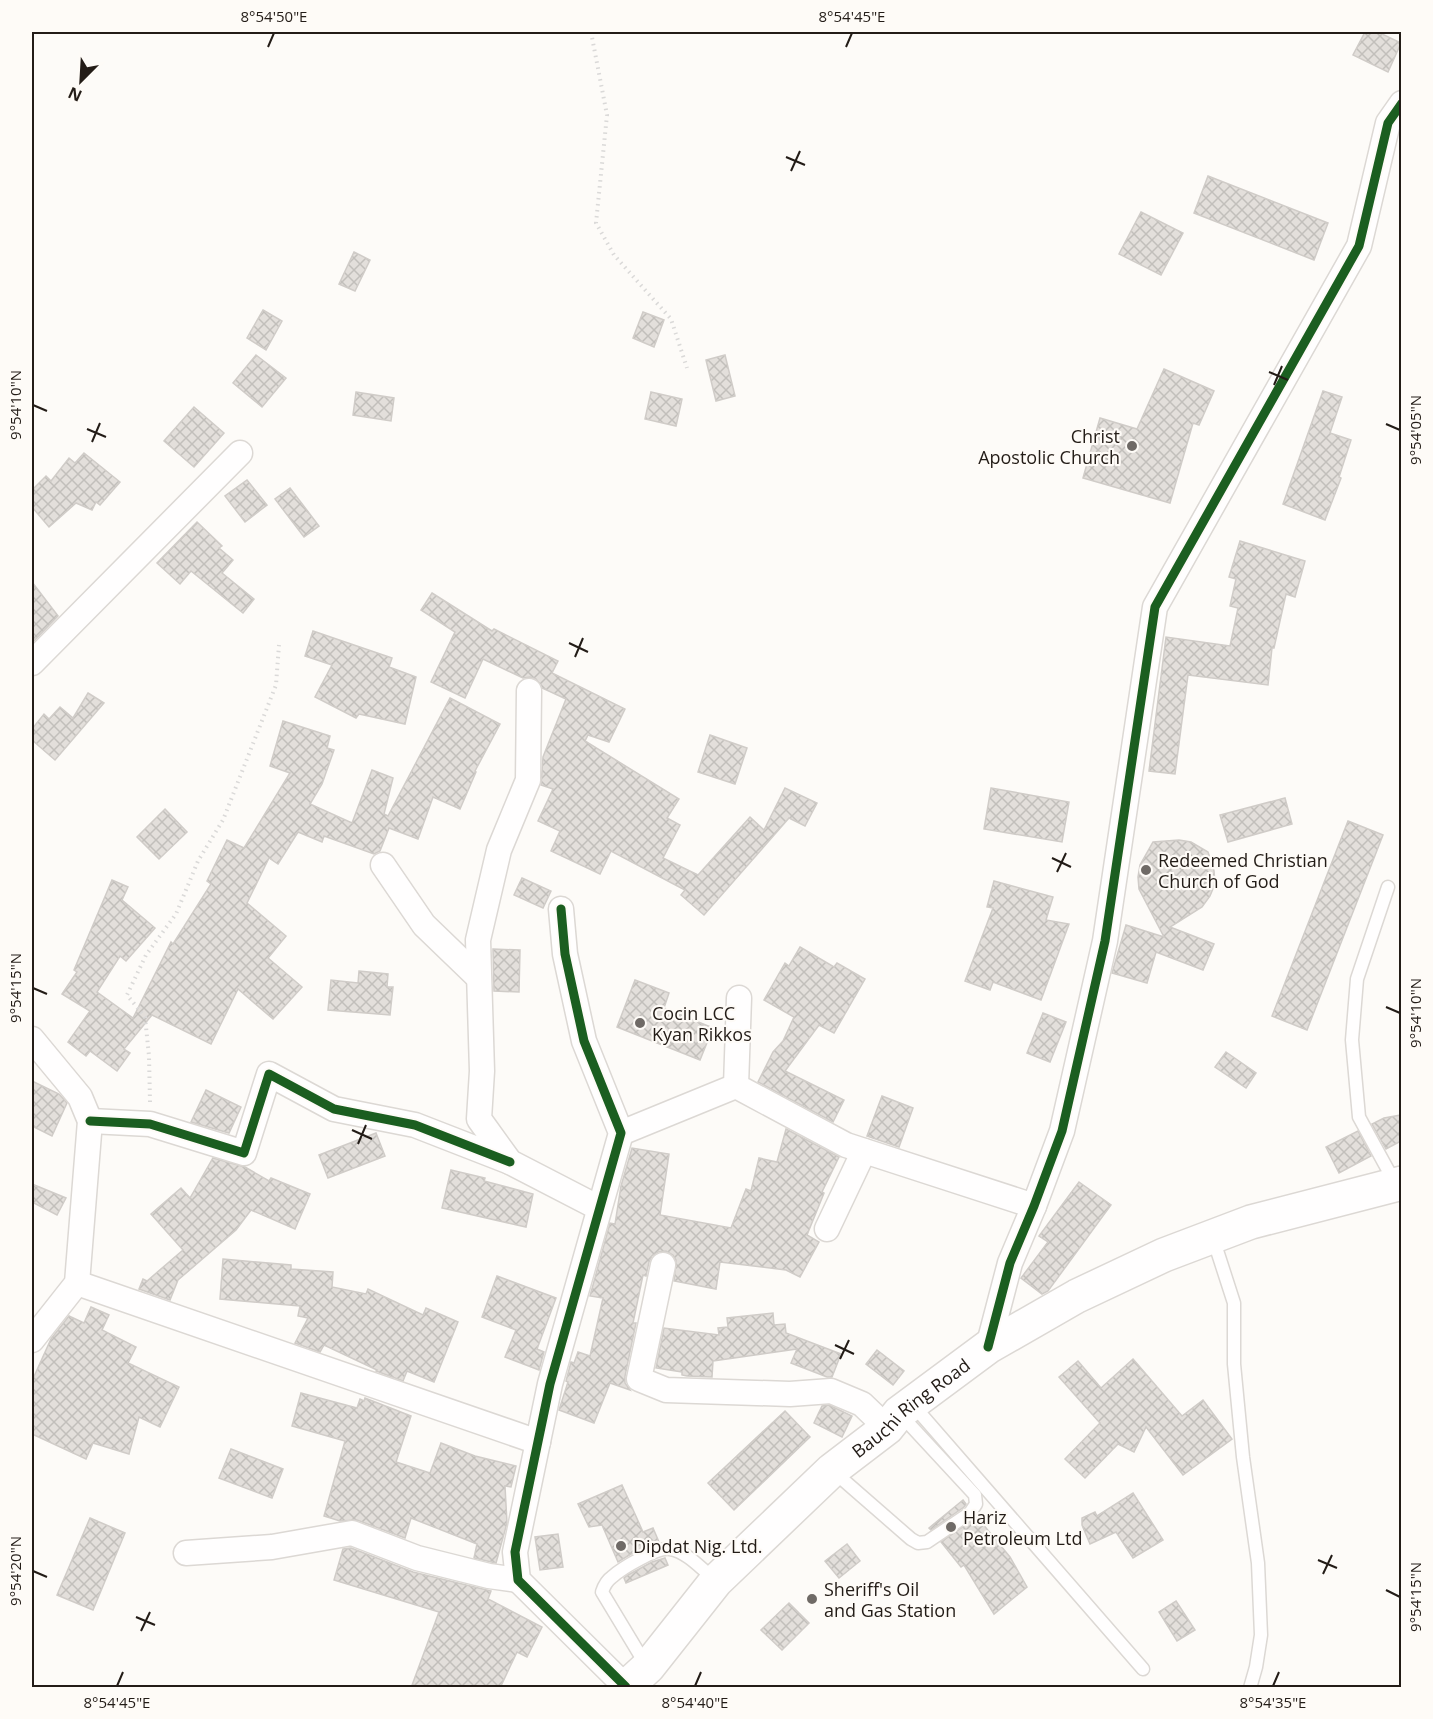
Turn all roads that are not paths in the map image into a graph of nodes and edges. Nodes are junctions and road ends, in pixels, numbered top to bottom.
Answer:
1 (1401, 103) edge
2 (240, 453) dead end
3 (32, 663) edge
4 (529, 691) dead end
5 (383, 866) dead end
6 (1388, 887) dead end
7 (561, 909) dead end
8 (479, 978) junction
9 (739, 998) dead end
10 (32, 1038) edge
11 (736, 1086) junction
12 (90, 1121) junction
13 (621, 1133) junction
14 (864, 1151) junction
15 (510, 1162) junction
16 (1399, 1183) edge
17 (1034, 1206) junction
18 (599, 1208) junction
19 (827, 1229) dead end
20 (1213, 1237) junction
21 (663, 1265) dead end
22 (77, 1283) junction
23 (41, 1311) edge
24 (32, 1340) edge
25 (988, 1347) junction
26 (900, 1415) junction
27 (538, 1442) junction
28 (832, 1470) junction
29 (186, 1553) dead end
30 (518, 1580) junction
31 (716, 1581) junction
32 (1143, 1669) dead end
33 (633, 1681) edge
34 (1250, 1688) edge

1 - 17 street
2 - 3 street
4 - 8 street
5 - 8 street
6 - 16 lane
7 - 13 street
8 - 15 street
9 - 11 street
10 - 12 street
11 - 13 street
11 - 14 street
12 - 15 street
12 - 22 street
13 - 18 street
14 - 17 street
14 - 19 street
15 - 18 street
16 - 20 main road, Bauchi Ring Road
17 - 25 street
18 - 27 street
20 - 25 main road, Bauchi Ring Road
20 - 34 lane
21 - 26 street
22 - 23 street
22 - 27 street
23 - 24 street
25 - 26 main road, Bauchi Ring Road
26 - 28 main road, Bauchi Ring Road
26 - 28 lane
26 - 32 lane
27 - 30 street
28 - 31 main road, Bauchi Ring Road
29 - 30 street
30 - 33 street
31 - 33 main road, Bauchi Ring Road
31 - 33 lane

